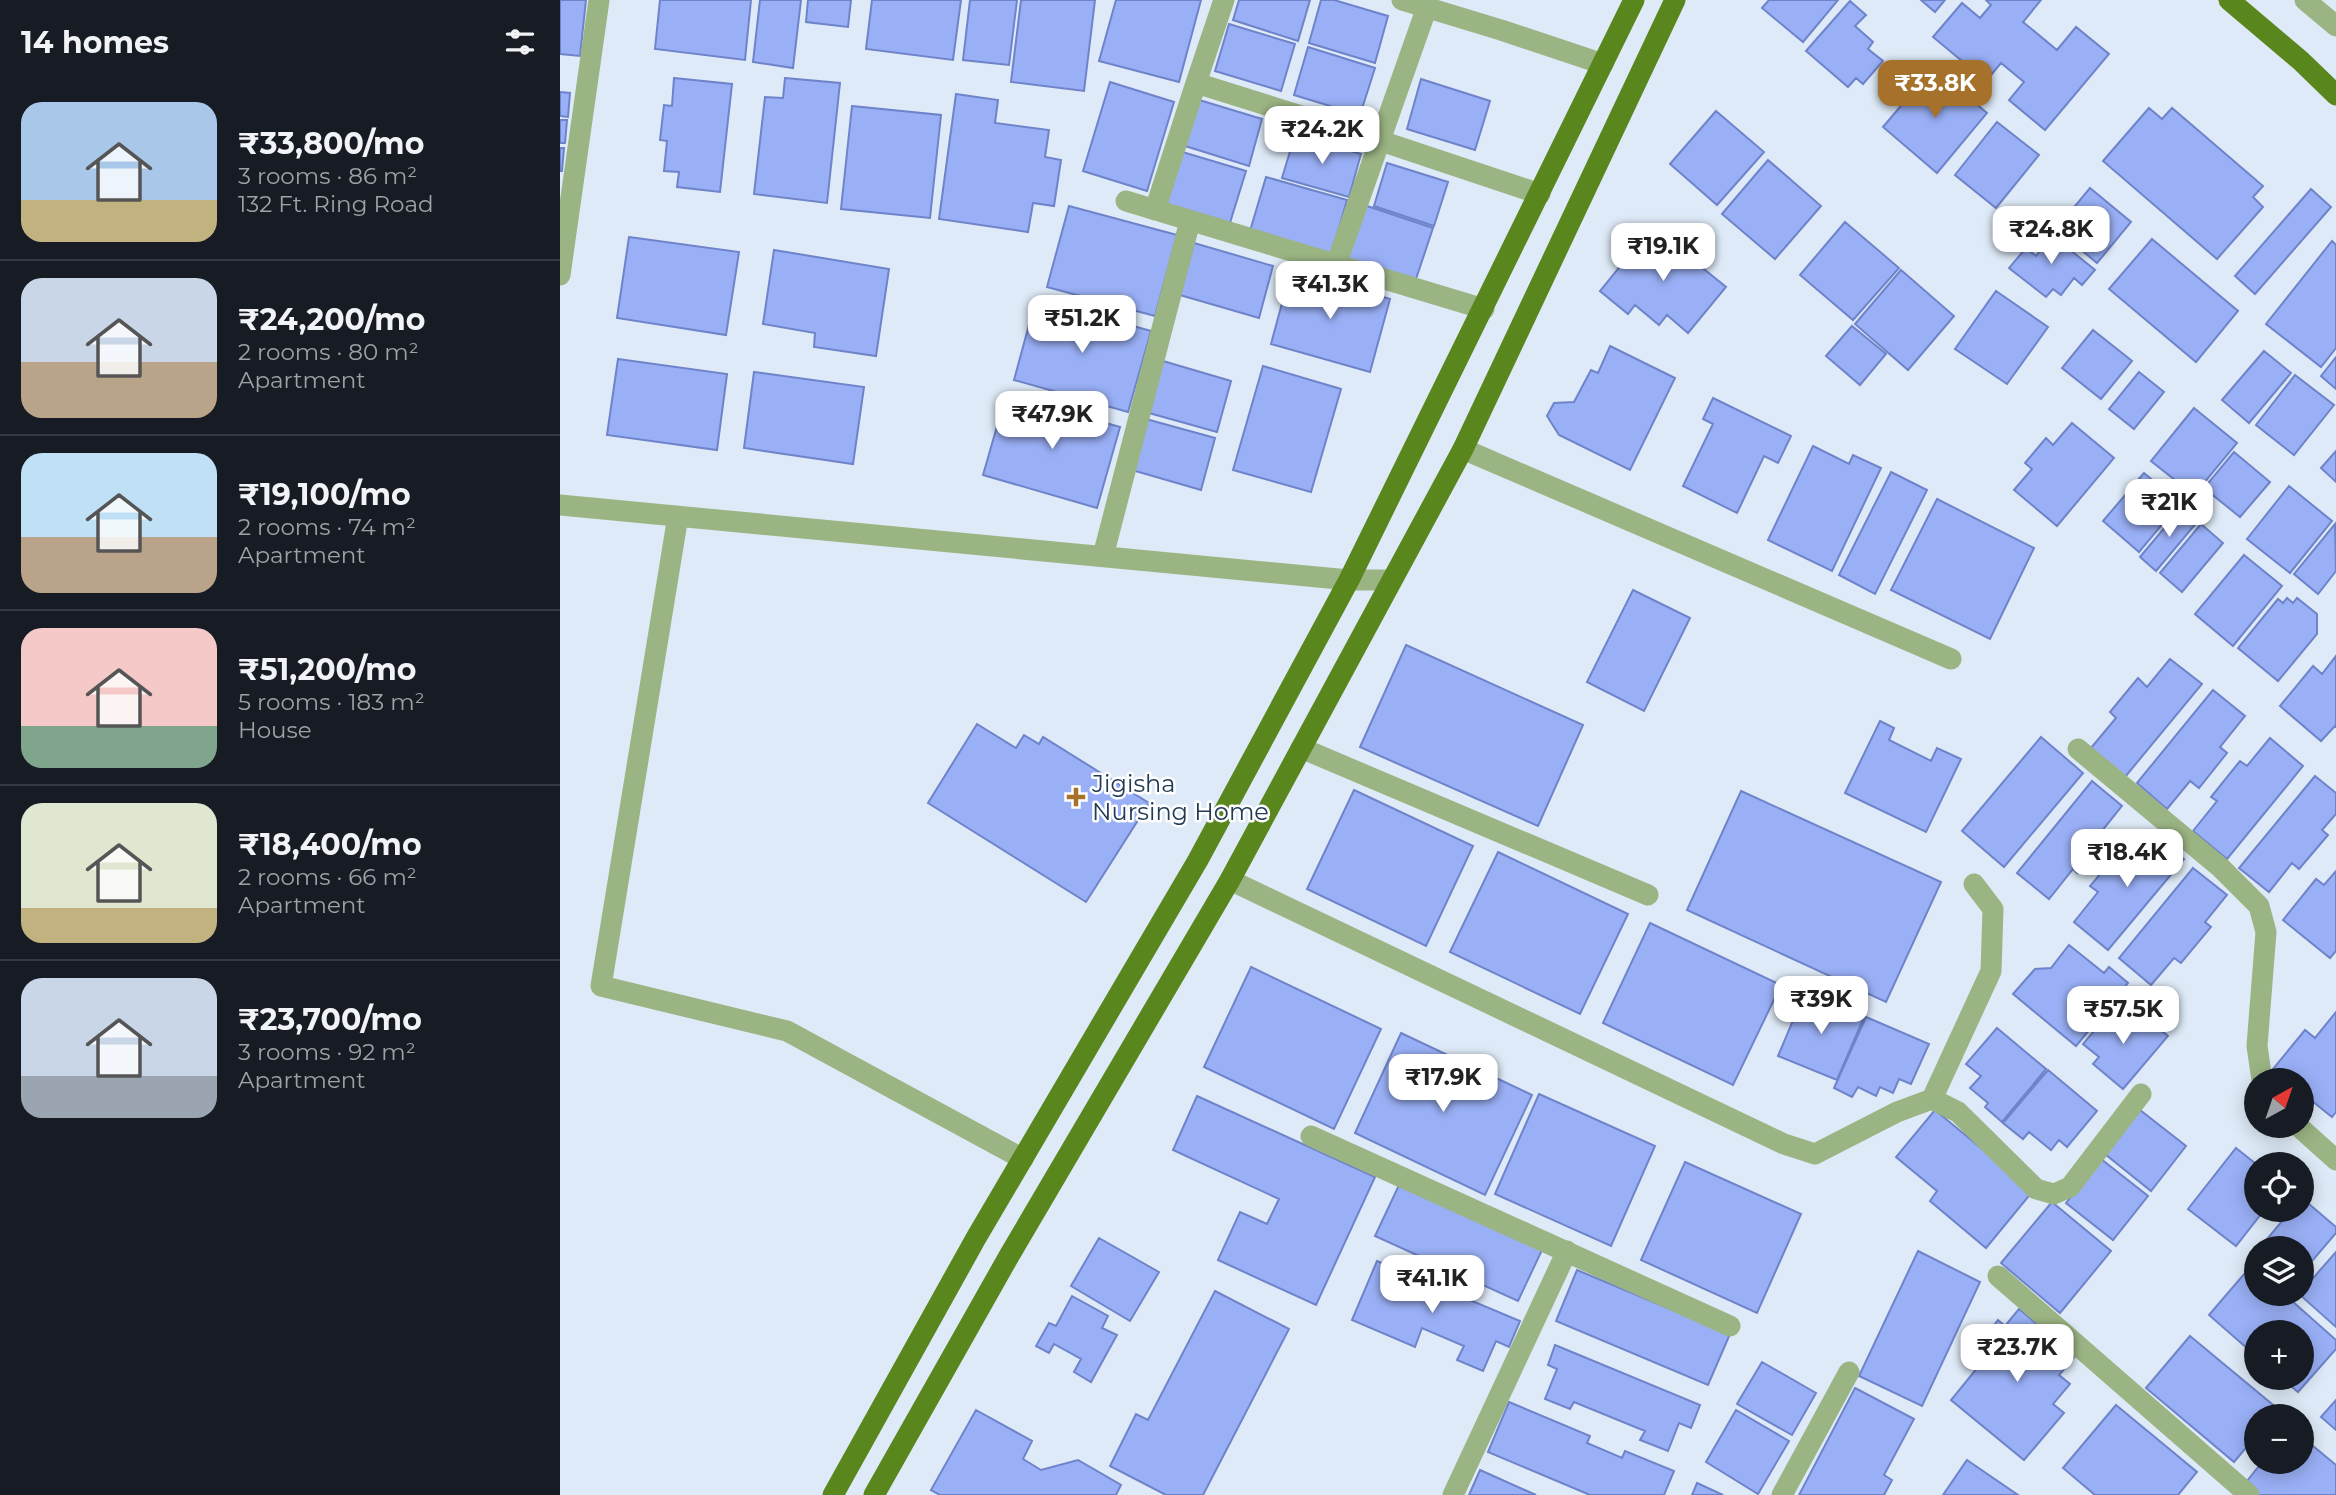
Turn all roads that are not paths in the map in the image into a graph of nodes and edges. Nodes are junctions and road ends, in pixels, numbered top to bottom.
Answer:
1 (599, 0) edge
2 (1224, 0) edge
3 (1402, 0) edge
4 (1634, 0) edge
5 (1675, 0) edge
6 (2229, 0) edge
7 (2305, 0) edge
8 (1427, 8) junction
9 (2336, 26) edge
10 (1604, 64) junction
11 (1196, 83) junction
12 (2336, 95) edge
13 (1381, 141) junction
14 (1540, 194) junction
15 (1126, 201) dead end
16 (1155, 210) junction
17 (1190, 221) junction
18 (1336, 265) junction
19 (560, 275) edge
20 (1484, 309) junction
21 (1463, 449) junction
22 (560, 505) edge
23 (678, 516) junction
24 (1103, 556) junction
25 (1349, 580) junction
26 (1391, 580) junction
27 (1951, 659) dead end
28 (1301, 748) junction
29 (2078, 749) dead end
30 (1230, 880) junction
31 (1974, 884) dead end
32 (1648, 895) dead end
33 (2260, 1068) edge
34 (2141, 1094) dead end
35 (1932, 1099) junction
36 (1311, 1136) dead end
37 (2311, 1138) edge
38 (1023, 1159) junction
39 (2336, 1160) edge
40 (1567, 1251) junction
41 (1998, 1276) dead end
42 (1730, 1326) dead end
43 (1849, 1372) dead end
44 (833, 1495) edge
45 (874, 1495) edge
46 (1453, 1495) edge
47 (1782, 1495) edge
48 (2249, 1495) edge

1 - 19 street
2 - 11 street
3 - 8 street
4 - 10 main road
5 - 21 main road
6 - 12 main road
7 - 9 street
8 - 10 street
8 - 13 street
10 - 14 main road
11 - 13 street
11 - 16 street
13 - 14 street
13 - 18 street
14 - 20 main road
15 - 16 street
16 - 17 street
17 - 18 street
17 - 24 street
18 - 20 street
20 - 25 main road
21 - 26 main road
21 - 27 street
22 - 23 street
23 - 24 street
23 - 38 street
24 - 25 street
25 - 26 street
25 - 38 main road
26 - 28 main road
28 - 30 main road
28 - 32 street
29 - 33 street
30 - 35 street
30 - 45 main road
31 - 35 street
34 - 35 street
36 - 40 street
37 - 39 street
38 - 44 main road
40 - 42 street
40 - 46 street
41 - 48 street
43 - 47 street

